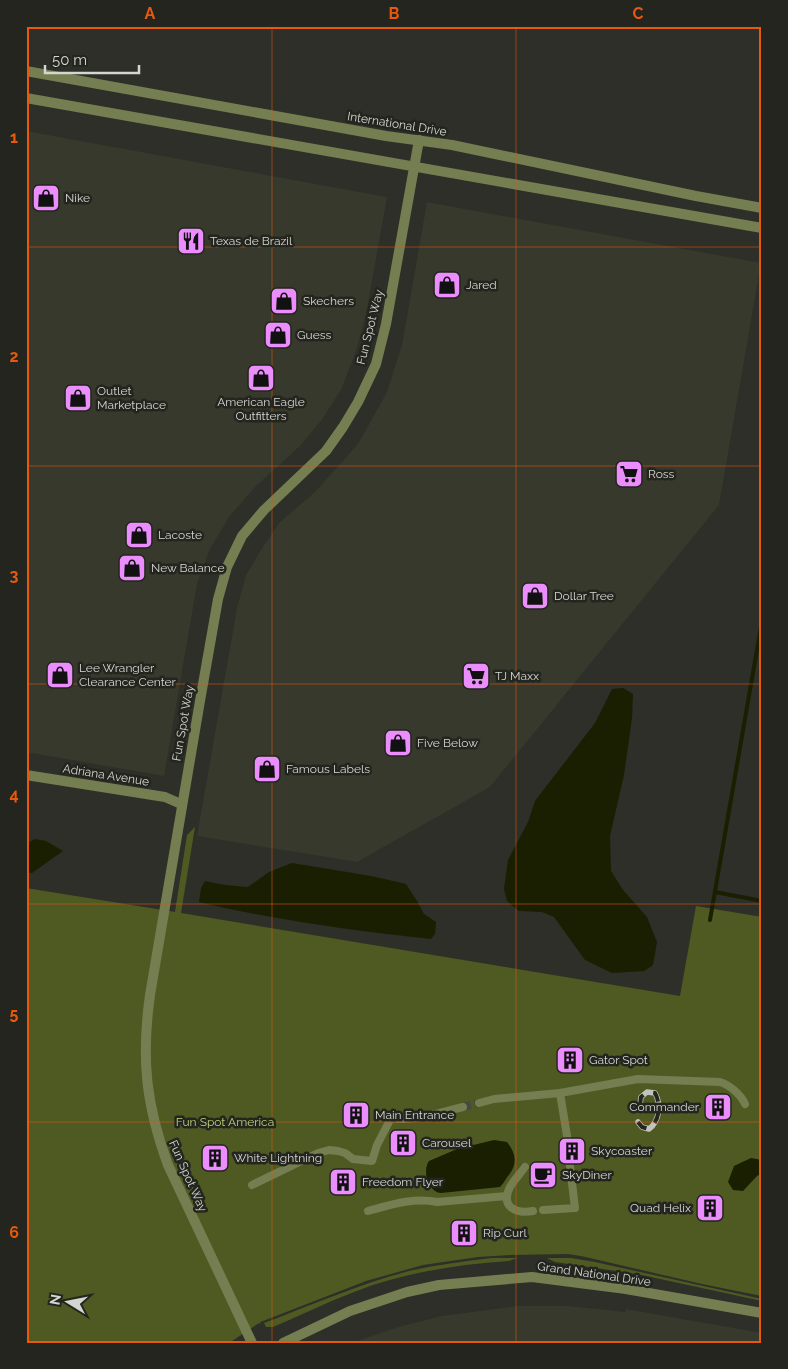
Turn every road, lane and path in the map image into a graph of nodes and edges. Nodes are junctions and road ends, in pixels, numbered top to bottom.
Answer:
1 (26, 71) edge
2 (26, 98) edge
3 (419, 140) junction
4 (414, 167) junction
5 (762, 208) edge
6 (762, 228) edge
7 (26, 775) edge
8 (181, 804) junction
9 (560, 1093) junction
10 (479, 1103) tunnel mouth
11 (745, 1104) dead end
12 (463, 1107) tunnel mouth
13 (568, 1148) dead end
14 (569, 1158) dead end
15 (525, 1167) dead end
16 (252, 1185) dead end
17 (507, 1196) junction
18 (543, 1210) dead end
19 (368, 1211) dead end
20 (533, 1211) dead end
21 (762, 1313) edge
22 (252, 1343) edge
23 (284, 1343) edge

1 - 3 street, International Drive
2 - 4 street
3 - 4 street, Fun Spot Way
3 - 5 street, International Drive
4 - 6 street
4 - 8 street, Fun Spot Way
7 - 8 street, Adriana Avenue
8 - 22 street, Fun Spot Way
9 - 10 street
9 - 11 street
9 - 13 street
12 - 16 street
14 - 18 street
15 - 17 street
17 - 19 street
17 - 20 street
21 - 23 street, Grand National Drive

